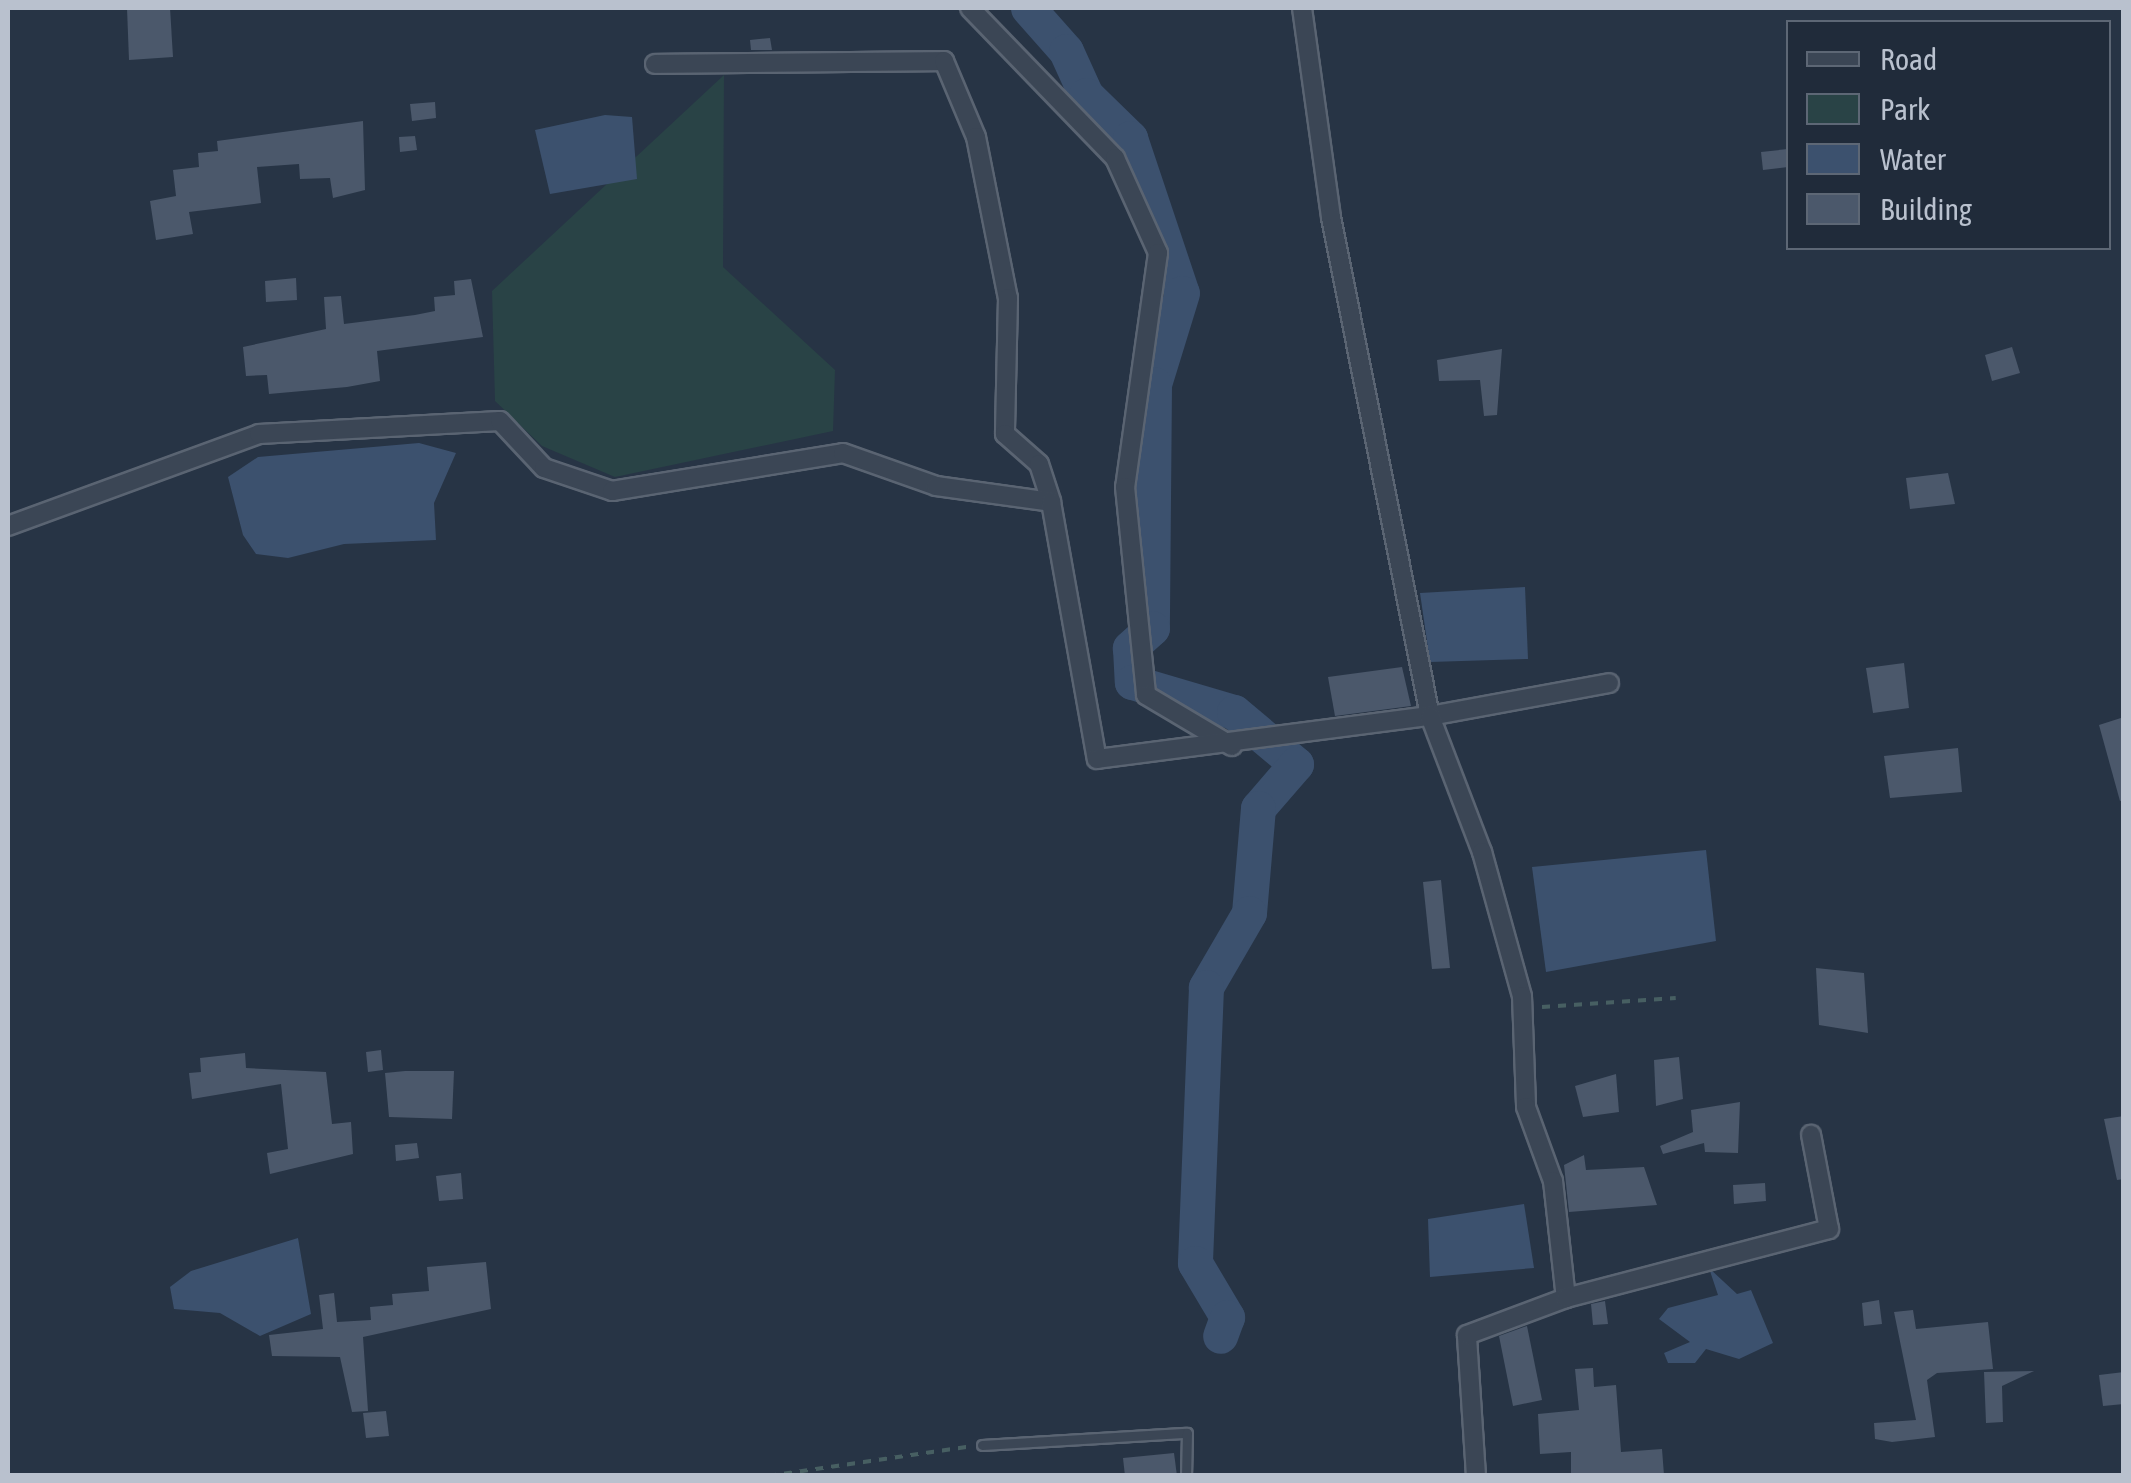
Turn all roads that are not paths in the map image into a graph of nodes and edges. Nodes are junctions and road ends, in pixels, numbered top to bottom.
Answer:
1 (970, 8) edge
2 (1302, 8) edge
3 (655, 64) dead end
4 (1050, 502) junction
5 (8, 526) edge
6 (1609, 683) dead end
7 (1430, 716) junction
8 (1233, 746) junction
9 (1811, 1135) dead end
10 (1566, 1298) junction
11 (982, 1445) road end
12 (1186, 1476) edge
13 (1476, 1476) edge

1 - 8 street
2 - 7 street
3 - 4 street
4 - 5 street
4 - 8 street
6 - 7 street
7 - 8 street
7 - 10 street
9 - 10 street
10 - 13 street
11 - 12 lane

